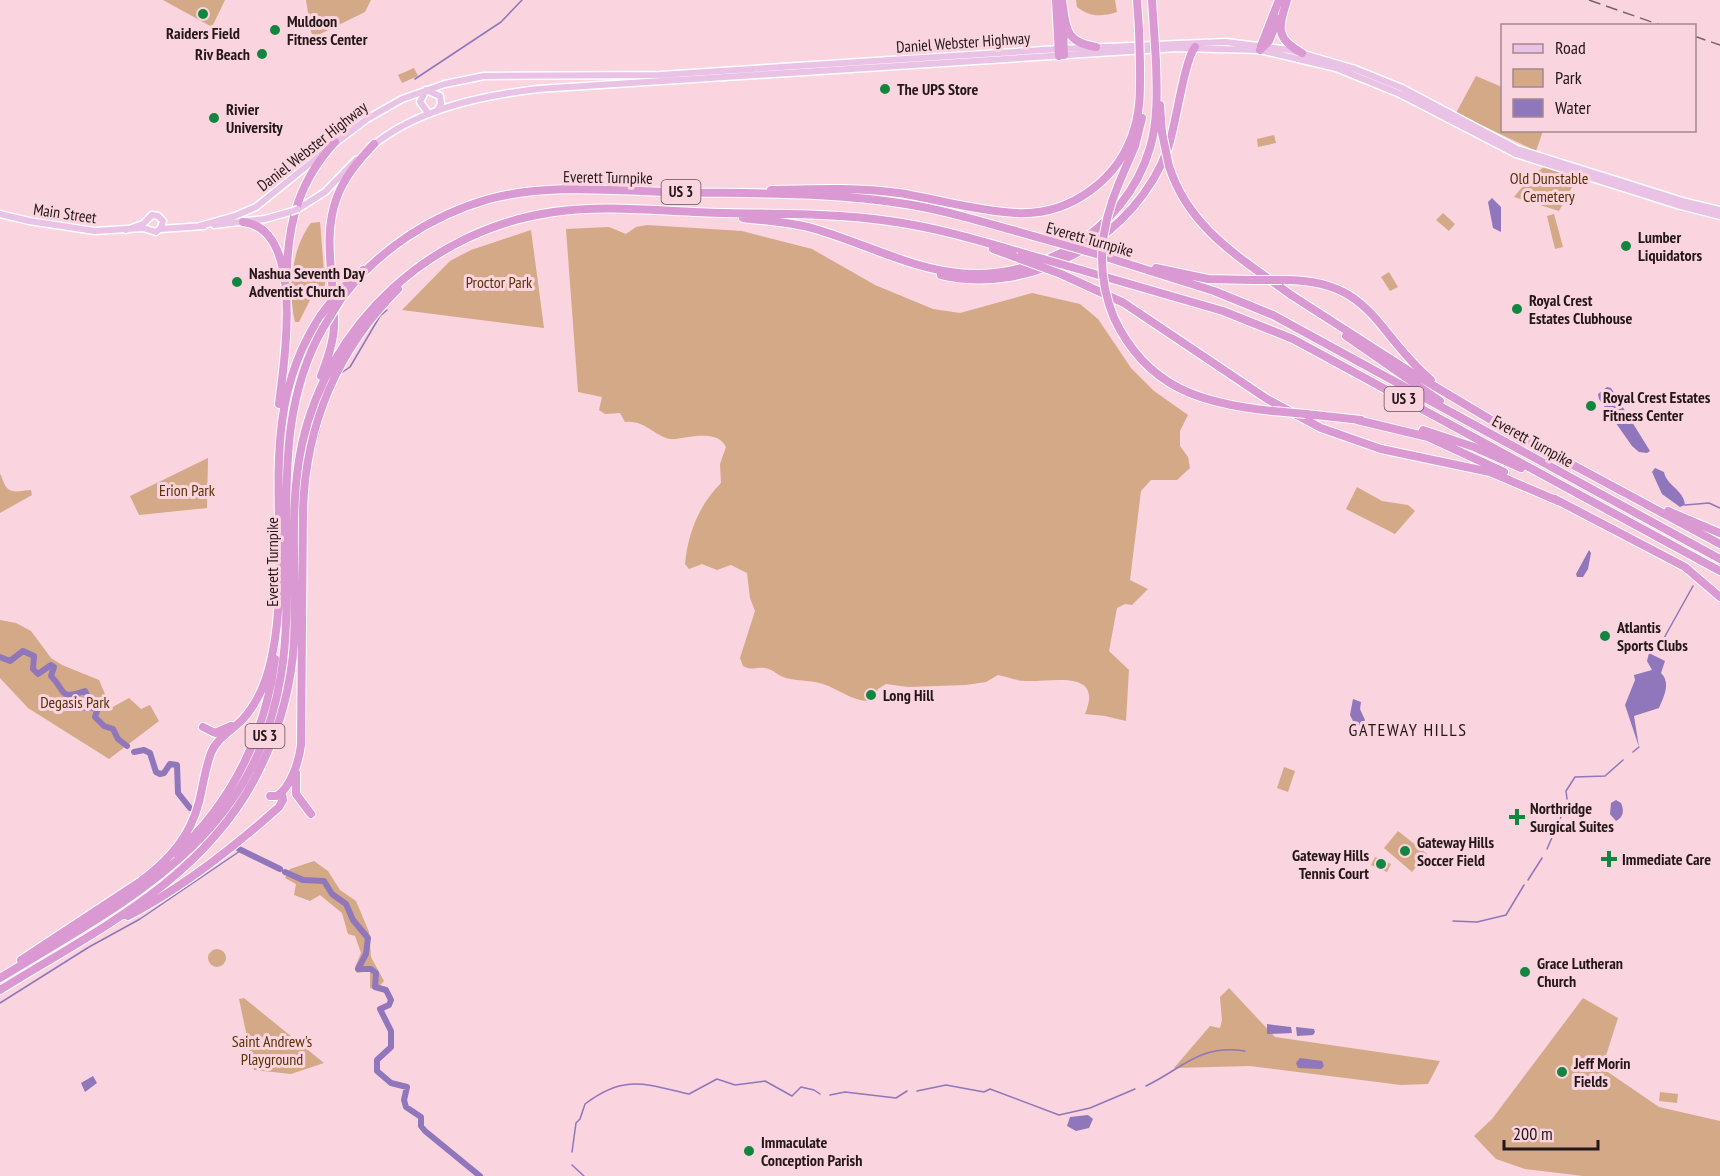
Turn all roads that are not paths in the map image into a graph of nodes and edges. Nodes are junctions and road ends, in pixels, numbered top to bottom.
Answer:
1 (1056, 0) edge
2 (1062, 0) edge
3 (1137, 0) edge
4 (1154, 0) edge
5 (1279, 0) edge
6 (1287, 0) edge
7 (1096, 47) junction
8 (1194, 47) junction
9 (1263, 47) junction
10 (1061, 52) junction
11 (1302, 53) junction
12 (1156, 62) junction
13 (1140, 63) junction
14 (426, 90) junction
15 (436, 111) junction
16 (429, 114) junction
17 (335, 142) junction
18 (374, 144) junction
19 (681, 192) junction
20 (1720, 210) edge
21 (718, 213) junction
22 (0, 214) edge
23 (1720, 216) edge
24 (147, 220) junction
25 (163, 221) junction
26 (243, 222) junction
27 (218, 223) junction
28 (179, 227) junction
29 (160, 229) junction
30 (149, 230) junction
31 (126, 231) junction
32 (460, 241) junction
33 (870, 248) junction
34 (1093, 254) junction
35 (1018, 255) junction
36 (372, 264) junction
37 (1288, 293) junction
38 (286, 294) junction
39 (1459, 400) junction
40 (1357, 420) junction
41 (304, 436) junction
42 (1500, 438) junction
43 (1593, 476) junction
44 (1558, 501) junction
45 (1600, 506) junction
46 (278, 507) junction
47 (1720, 533) edge
48 (1720, 544) edge
49 (1720, 559) edge
50 (1720, 572) edge
51 (1720, 597) edge
52 (278, 610) junction
53 (252, 707) junction
54 (203, 727) dead end
55 (300, 752) junction
56 (282, 793) junction
57 (270, 796) dead end
58 (311, 814) dead end
59 (141, 881) junction
60 (76, 943) junction
61 (0, 974) edge
62 (0, 978) edge
63 (0, 990) edge

1 - 10 highway
2 - 7 highway
2 - 10 highway
3 - 13 highway, bridge
4 - 12 highway, bridge
5 - 9 highway
6 - 9 highway
6 - 11 highway
7 - 9 main road, Daniel Webster Highway
7 - 10 main road, Daniel Webster Highway
8 - 9 main road, Daniel Webster Highway
8 - 10 main road, Daniel Webster Highway
8 - 33 highway
9 - 11 main road, Daniel Webster Highway
9 - 23 main road, Daniel Webster Highway
10 - 14 main road, Daniel Webster Highway
10 - 15 main road, Daniel Webster Highway
11 - 20 main road, Daniel Webster Highway
12 - 33 highway
12 - 37 highway, bridge
13 - 19 highway
13 - 40 highway, bridge
14 - 15 main road
14 - 16 main road
14 - 17 main road, Daniel Webster Highway
15 - 16 main road, Daniel Webster Highway
16 - 18 main road, Daniel Webster Highway
17 - 27 main road, Daniel Webster Highway
17 - 38 highway
18 - 26 main road, Daniel Webster Highway, bridge
18 - 41 highway
19 - 34 highway, Everett Turnpike / US 3, bridge
19 - 36 highway, Everett Turnpike / US 3
21 - 32 highway, Everett Turnpike / US 3
21 - 33 highway
21 - 35 highway, Everett Turnpike / US 3
22 - 31 main road, Main Street
24 - 25 main road
24 - 30 main road
24 - 31 main road, Main Street
25 - 28 main road
25 - 29 main road
26 - 27 main road, Daniel Webster Highway
26 - 38 highway
27 - 28 main road
28 - 29 main road
29 - 30 main road
30 - 31 main road, Main Street
32 - 41 highway, Everett Turnpike / US 3
32 - 55 highway
34 - 39 highway, bridge
34 - 42 highway, Everett Turnpike / US 3
35 - 44 highway, bridge
35 - 45 highway, Everett Turnpike / US 3, bridge
36 - 46 highway, bridge
36 - 62 highway, Everett Turnpike / US 3, bridge
37 - 39 highway
37 - 42 highway
38 - 46 highway
39 - 43 highway
40 - 44 highway
40 - 45 highway
41 - 60 highway, Everett Turnpike / US 3
42 - 49 highway, Everett Turnpike / US 3
43 - 47 highway
43 - 48 highway
44 - 51 highway
45 - 50 highway, Everett Turnpike / US 3
46 - 52 highway
52 - 53 highway
52 - 59 highway
53 - 54 highway
53 - 59 highway
55 - 56 highway
55 - 58 highway
56 - 57 highway
56 - 60 highway
59 - 61 highway
60 - 63 highway, Everett Turnpike / US 3

